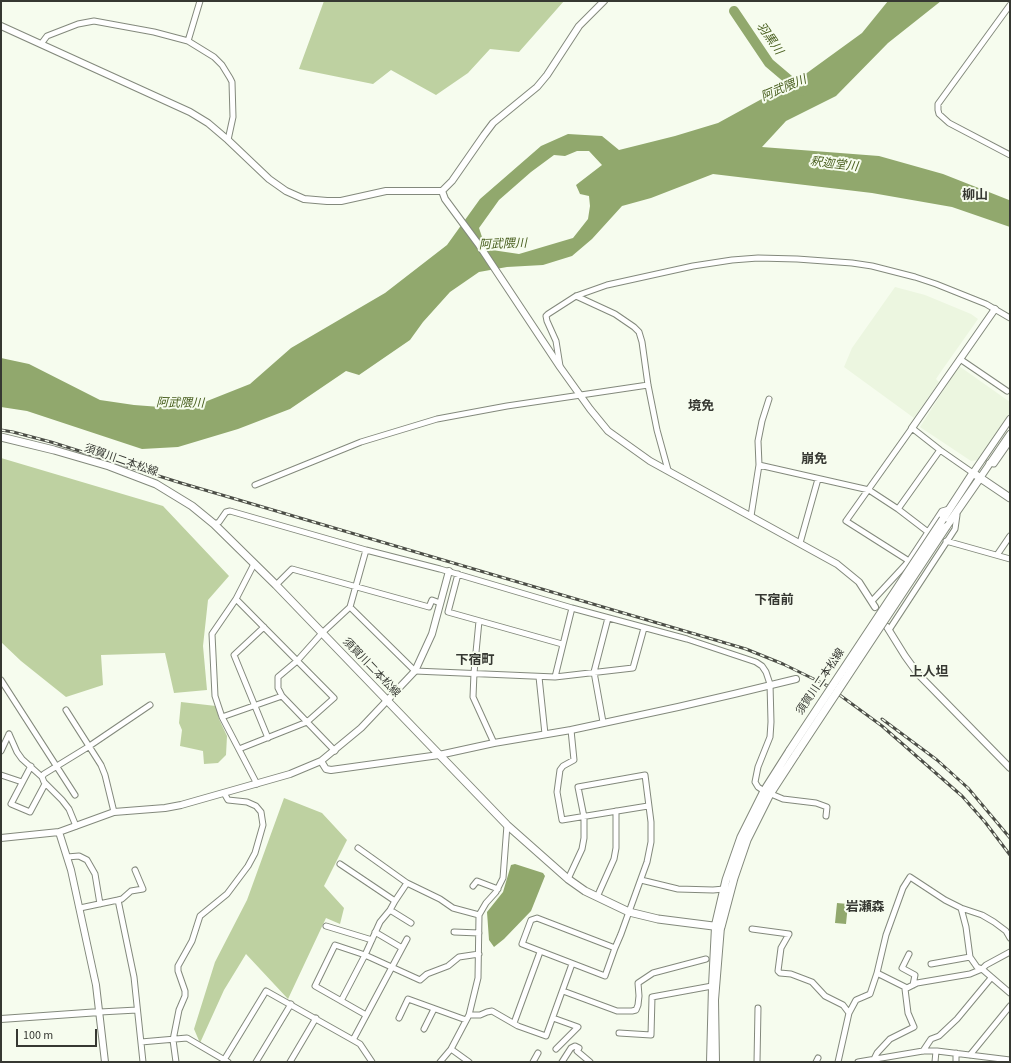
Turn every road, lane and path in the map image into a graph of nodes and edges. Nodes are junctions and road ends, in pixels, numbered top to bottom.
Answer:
1 (200, 1) edge
2 (604, 1) edge
3 (1010, 5) edge
4 (1, 26) edge
5 (188, 41) junction
6 (41, 44) junction
7 (228, 140) junction
8 (1010, 155) edge
9 (442, 191) junction
10 (576, 296) junction
11 (995, 309) junction
12 (1010, 318) edge
13 (960, 359) junction
14 (560, 367) junction
15 (648, 385) junction
16 (1007, 391) dead end
17 (580, 394) junction
18 (769, 399) dead end
19 (1010, 419) edge
20 (912, 428) junction
21 (1010, 434) edge
22 (1, 437) edge
23 (1010, 441) edge
24 (940, 450) junction
25 (994, 456) junction
26 (990, 463) junction
27 (759, 465) junction
28 (668, 470) junction
29 (976, 475) junction
30 (818, 479) junction
31 (255, 485) dead end
32 (869, 490) junction
33 (1010, 498) edge
34 (898, 509) junction
35 (949, 509) junction
36 (957, 511) junction
37 (751, 516) junction
38 (214, 524) junction
39 (928, 532) junction
40 (1010, 536) edge
41 (946, 541) junction
42 (800, 543) junction
43 (366, 550) junction
44 (997, 555) junction
45 (1010, 558) edge
46 (909, 561) junction
47 (254, 564) junction
48 (449, 571) junction
49 (458, 574) junction
50 (276, 585) junction
51 (356, 586) junction
52 (236, 599) junction
53 (440, 604) junction
54 (873, 604) joint
55 (350, 607) junction
56 (572, 608) junction
57 (608, 618) junction
58 (479, 621) junction
59 (264, 627) junction
60 (644, 628) junction
61 (888, 629) joint
62 (322, 633) junction
63 (562, 644) junction
64 (297, 661) junction
65 (415, 671) junction
66 (594, 672) junction
67 (474, 673) junction
68 (539, 677) junction
69 (555, 677) junction
70 (796, 678) dead end
71 (1, 680) edge
72 (770, 684) junction
73 (282, 696) junction
74 (388, 701) junction
75 (150, 705) dead end
76 (254, 705) junction
77 (66, 710) dead end
78 (222, 717) junction
79 (307, 722) junction
80 (603, 722) junction
81 (571, 730) junction
82 (545, 734) junction
83 (268, 738) junction
84 (494, 743) junction
85 (88, 747) junction
86 (240, 749) junction
87 (1, 751) edge
88 (334, 751) junction
89 (439, 755) junction
90 (321, 761) junction
91 (56, 765) junction
92 (31, 766) junction
93 (1010, 768) edge
94 (1, 775) edge
95 (42, 777) junction
96 (22, 782) junction
97 (46, 784) junction
98 (257, 784) junction
99 (224, 792) junction
100 (767, 793) junction
101 (75, 795) dead end
102 (648, 806) junction
103 (616, 811) junction
104 (114, 812) junction
105 (826, 816) dead end
106 (584, 817) junction
107 (507, 825) junction
108 (76, 826) junction
109 (59, 832) junction
110 (1, 838) edge
111 (358, 848) dead end
112 (67, 857) junction
113 (340, 864) dead end
114 (134, 870) dead end
115 (568, 879) junction
116 (640, 880) junction
117 (407, 883) junction
118 (473, 886) dead end
119 (498, 889) junction
120 (724, 889) junction
121 (597, 897) junction
122 (118, 900) junction
123 (396, 901) junction
124 (100, 904) junction
125 (80, 908) junction
126 (961, 908) junction
127 (390, 910) junction
128 (629, 912) junction
129 (479, 914) junction
130 (411, 923) dead end
131 (326, 926) dead end
132 (718, 927) junction
133 (752, 929) dead end
134 (375, 932) junction
135 (454, 932) dead end
136 (479, 933) junction
137 (1010, 938) edge
138 (407, 939) dead end
139 (372, 940) junction
140 (402, 948) junction
141 (615, 948) junction
142 (540, 952) junction
143 (1010, 952) edge
144 (479, 954) junction
145 (909, 954) dead end
146 (365, 955) junction
147 (970, 958) junction
148 (706, 959) dead end
149 (572, 964) junction
150 (931, 964) dead end
151 (390, 968) junction
152 (982, 969) junction
153 (877, 973) junction
154 (991, 978) junction
155 (913, 985) junction
156 (712, 986) junction
157 (907, 988) junction
158 (563, 991) junction
159 (1010, 993) edge
160 (341, 1001) junction
161 (291, 1004) junction
162 (1010, 1006) edge
163 (758, 1008) dead end
164 (434, 1009) junction
165 (137, 1010) junction
166 (100, 1012) junction
167 (849, 1013) junction
168 (469, 1014) junction
169 (366, 1015) junction
170 (316, 1018) junction
171 (398, 1018) dead end
172 (553, 1018) junction
173 (1, 1019) edge
174 (466, 1020) junction
175 (514, 1023) junction
176 (424, 1029) dead end
177 (619, 1033) dead end
178 (173, 1040) junction
179 (353, 1040) junction
180 (141, 1042) junction
181 (451, 1049) junction
182 (556, 1049) dead end
183 (923, 1051) junction
184 (936, 1051) junction
185 (538, 1053) dead end
186 (956, 1053) junction
187 (970, 1055) junction
188 (896, 1056) junction
189 (874, 1060) edge
190 (1010, 1060) edge
191 (226, 1061) edge
192 (370, 1061) edge
193 (105, 1062) edge
194 (143, 1062) edge
195 (176, 1062) edge
196 (256, 1062) edge
197 (290, 1062) edge
198 (440, 1062) edge
199 (469, 1062) edge
200 (533, 1062) edge
201 (562, 1062) edge
202 (590, 1062) edge
203 (710, 1062) edge
204 (716, 1062) edge
205 (757, 1062) edge
206 (838, 1062) edge
207 (858, 1062) edge
208 (898, 1062) edge
209 (935, 1062) edge
210 (956, 1062) edge

1 - 5 street
2 - 9 street
3 - 8 street
4 - 6 street
5 - 6 street
5 - 7 street
6 - 7 street
7 - 9 street
9 - 14 street
10 - 11 street
10 - 14 street
10 - 15 street
11 - 12 street
11 - 13 street
13 - 16 street
13 - 20 street
14 - 17 street
15 - 17 street
15 - 28 street
17 - 28 street
17 - 31 street
18 - 27 street
19 - 29 street
20 - 24 street
20 - 32 street
21 - 25 street
22 - 38 main road, 須賀川二本松線
23 - 26 street
24 - 29 street
24 - 34 street
25 - 26 street
25 - 29 street
26 - 29 street
27 - 30 street
27 - 37 street
28 - 37 street
29 - 33 main road
29 - 35 main road, 須賀川二本松線
29 - 36 main road, 須賀川二本松線
30 - 32 street
30 - 42 street
32 - 34 street
32 - 46 street
34 - 39 street
35 - 39 street
35 - 100 main road, 須賀川二本松線, bridge
36 - 41 street
36 - 100 main road, 須賀川二本松線, bridge
37 - 42 street
38 - 43 street
38 - 47 main road, 須賀川二本松線
39 - 46 street
40 - 44 street
41 - 44 street
41 - 61 street
42 - 54 street
43 - 48 street
43 - 51 street
44 - 45 street
46 - 54 street
47 - 50 main road, 須賀川二本松線
47 - 52 street
48 - 49 street
48 - 53 street
49 - 56 street
49 - 58 street
50 - 51 street
50 - 62 main road, 須賀川二本松線
51 - 53 street
51 - 55 street
52 - 59 street
52 - 78 street
53 - 65 street
55 - 62 street
55 - 65 street
56 - 57 street
56 - 63 street
57 - 60 street
57 - 66 street
58 - 63 street
58 - 67 street
59 - 64 street
59 - 76 street
60 - 66 street
60 - 72 street
61 - 93 street
62 - 64 street
62 - 74 main road, 須賀川二本松線
63 - 69 street
64 - 73 street
64 - 79 street
65 - 67 street
65 - 74 street
66 - 69 street
66 - 80 street
67 - 68 street
67 - 84 street
68 - 69 street
68 - 82 street
70 - 72 street
71 - 91 street
72 - 80 street
72 - 100 street
73 - 76 street
73 - 79 street
74 - 88 street
74 - 89 main road, 須賀川二本松線
75 - 85 street
76 - 78 street
76 - 83 street
77 - 85 street
78 - 86 street
79 - 83 street
79 - 88 street
80 - 81 street
81 - 82 street
81 - 106 street
82 - 84 street
83 - 86 street
84 - 89 street
85 - 91 street
85 - 104 street
86 - 98 street
87 - 92 street
88 - 90 street
89 - 90 street
89 - 107 main road, 須賀川二本松線
90 - 98 street
91 - 95 street
91 - 101 street
92 - 95 street
92 - 96 street
94 - 96 street
95 - 97 street
96 - 97 street
97 - 108 street
98 - 99 street
99 - 104 street
99 - 178 street
100 - 105 street
100 - 120 main road, 須賀川二本松線
100 - 132 main road, 須賀川二本松線
102 - 103 street
102 - 106 street
102 - 116 street
103 - 106 street
103 - 121 street
104 - 108 street
106 - 115 street
107 - 115 main road, 須賀川二本松線
107 - 119 street
108 - 109 street
109 - 110 street
109 - 112 street
111 - 117 street
112 - 124 street
112 - 125 street
113 - 123 street
114 - 122 street
115 - 121 main road, 須賀川二本松線
116 - 120 street
116 - 128 street
117 - 123 street
117 - 129 street
118 - 119 street
119 - 129 street
120 - 132 main road, 須賀川二本松線
121 - 128 main road, 須賀川二本松線
122 - 124 street
122 - 165 street
123 - 127 street
124 - 125 street
125 - 166 street
126 - 137 street
126 - 147 street
126 - 153 street
127 - 130 street
127 - 134 street
128 - 132 main road, 須賀川二本松線
128 - 141 street
129 - 136 street
131 - 139 street
132 - 156 street
132 - 204 street
133 - 167 street
134 - 139 street
134 - 140 street
135 - 136 street
136 - 144 street
138 - 140 street
139 - 146 street
140 - 151 street
141 - 142 street
141 - 149 street
142 - 149 street
142 - 175 street
143 - 152 street
144 - 151 street
144 - 168 street
145 - 155 street
146 - 151 street
146 - 160 street
146 - 160 street
147 - 150 street
147 - 152 street
148 - 158 street
149 - 158 street
151 - 169 street
152 - 154 street
152 - 155 street
153 - 157 street
153 - 167 street
154 - 159 street
154 - 183 street
155 - 157 street
156 - 177 street
156 - 203 street
157 - 189 street
158 - 172 street
160 - 169 street
161 - 170 street
161 - 191 street
161 - 196 street
162 - 187 street
163 - 205 street
164 - 171 street
164 - 174 street
164 - 176 street
165 - 166 street
165 - 180 street
166 - 173 street
166 - 193 street
167 - 206 street
168 - 174 street
168 - 175 street
169 - 179 street
170 - 179 street
170 - 197 street
172 - 175 street
172 - 182 street
174 - 181 street
178 - 180 street
178 - 191 street
178 - 195 street
179 - 192 street
180 - 194 street
181 - 198 street
181 - 199 street
183 - 184 street
183 - 188 street
184 - 186 street
184 - 209 street
185 - 200 street
186 - 187 street
186 - 210 street
187 - 190 street
188 - 189 street
188 - 208 street
189 - 207 street
201 - 202 street

